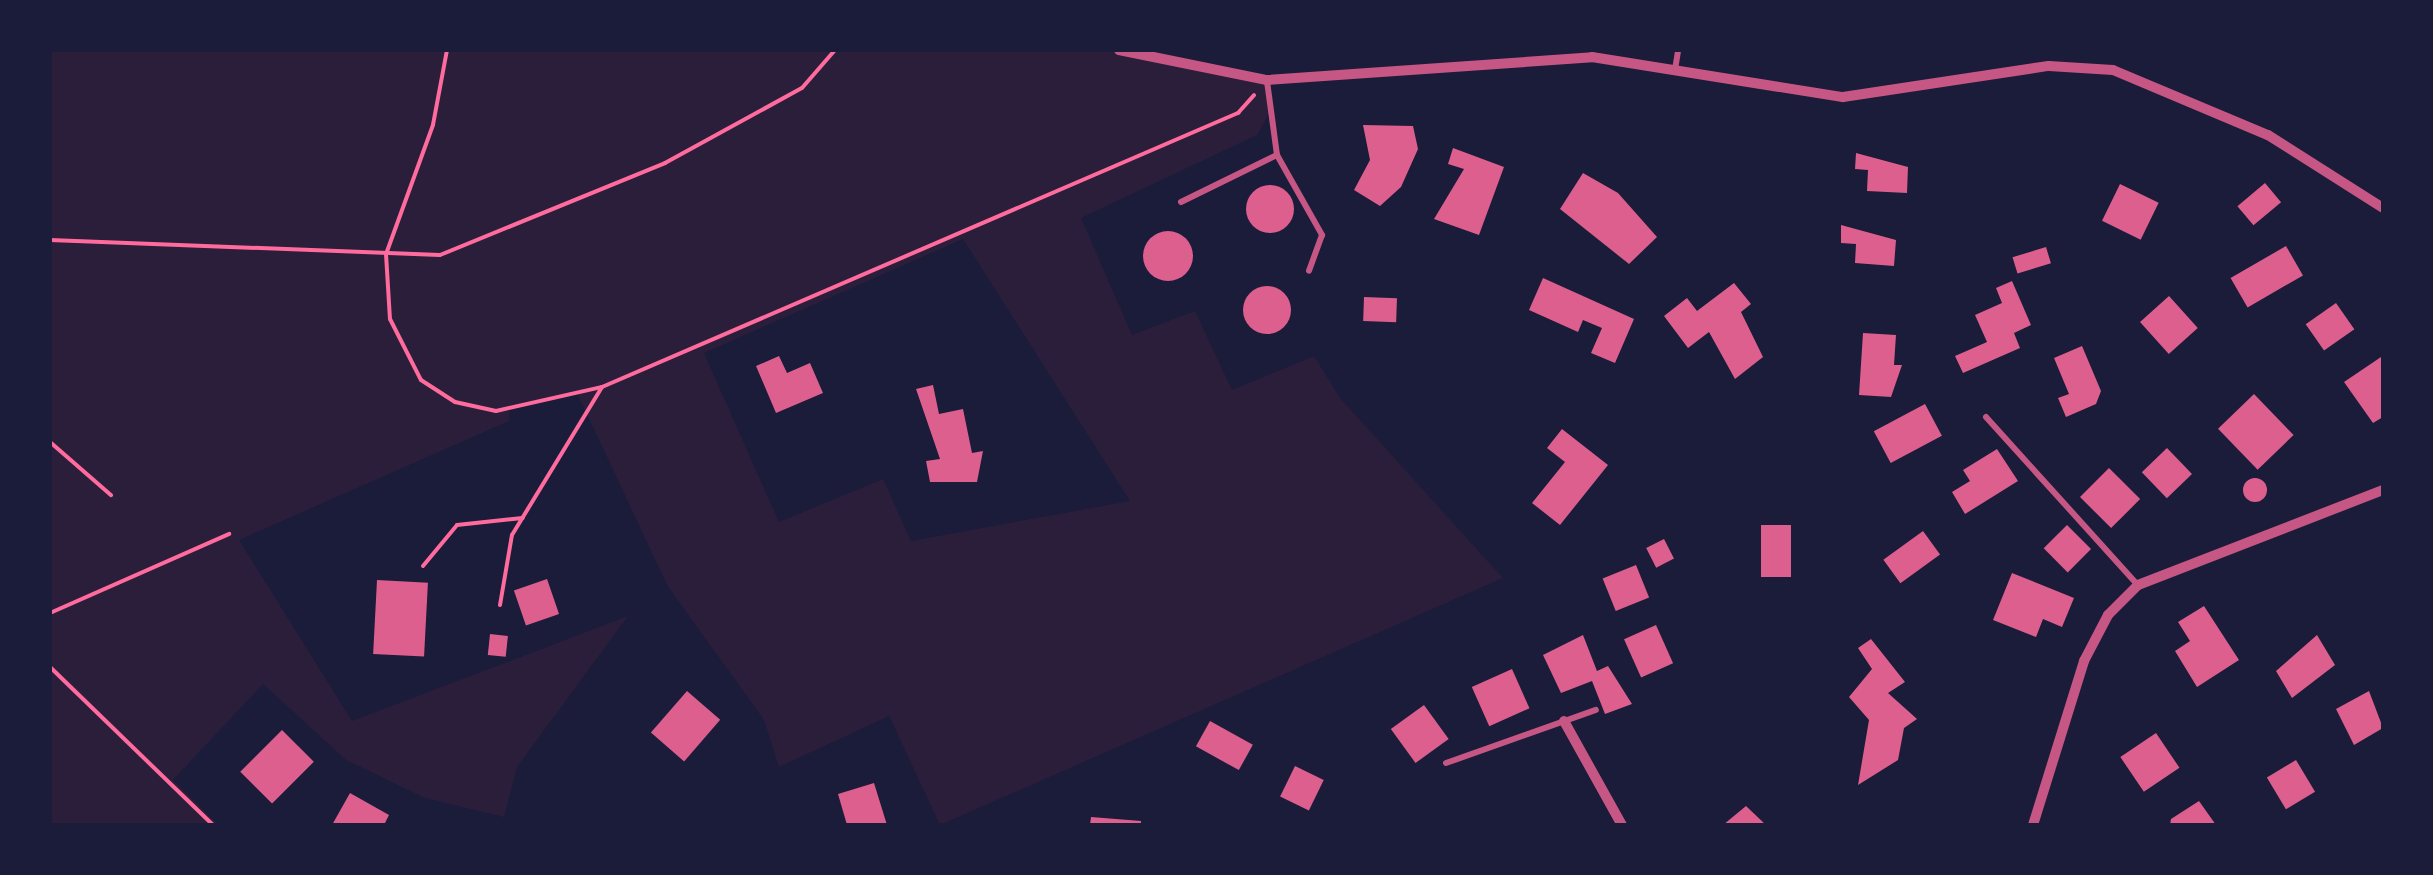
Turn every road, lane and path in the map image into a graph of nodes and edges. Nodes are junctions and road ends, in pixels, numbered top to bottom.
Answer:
1 (447, 50) edge
2 (835, 50) edge
3 (1119, 50) edge
4 (1678, 50) edge
5 (1572, 53) edge
6 (1675, 70) junction
7 (1267, 80) junction
8 (1277, 155) junction
9 (1181, 202) dead end
10 (2383, 208) edge
11 (50, 240) edge
12 (386, 254) junction
13 (1309, 271) dead end
14 (602, 387) junction
15 (1986, 417) dead end
16 (50, 442) edge
17 (2383, 490) edge
18 (111, 495) dead end
19 (524, 518) junction
20 (229, 534) dead end
21 (423, 566) dead end
22 (2138, 584) junction
23 (500, 605) dead end
24 (50, 612) edge
25 (50, 667) edge
26 (1596, 710) dead end
27 (1564, 721) junction
28 (1446, 763) dead end
29 (213, 825) edge
30 (1622, 825) edge
31 (2034, 825) edge

1 - 12 path
2 - 12 path
3 - 7 street
4 - 6 lane
5 - 6 street
5 - 7 street
6 - 10 street
7 - 8 lane
7 - 14 path
8 - 9 lane
8 - 13 lane
11 - 12 path
12 - 14 path
14 - 19 path
15 - 22 lane
16 - 18 path
17 - 22 street
19 - 21 path
19 - 23 path
20 - 24 path
22 - 31 street
25 - 29 path
26 - 27 lane
27 - 28 lane
27 - 30 street

